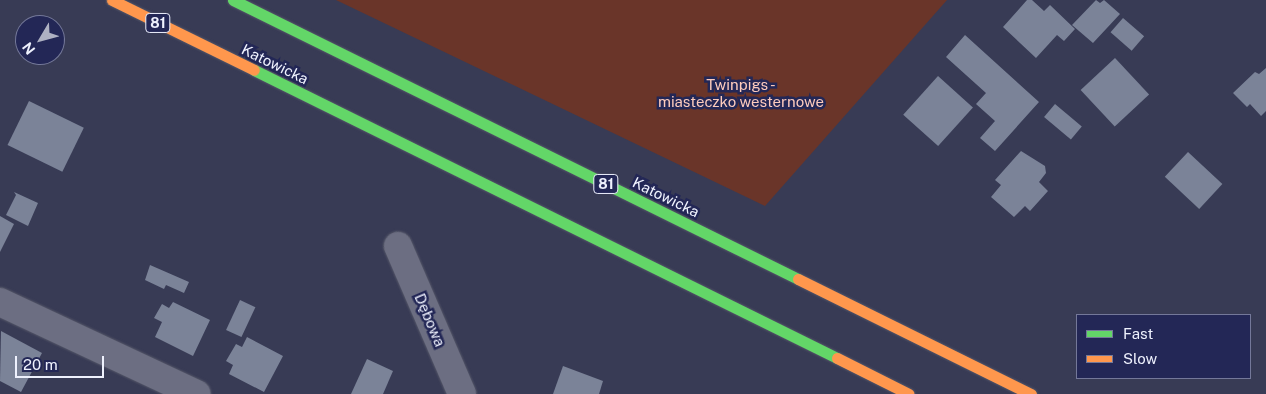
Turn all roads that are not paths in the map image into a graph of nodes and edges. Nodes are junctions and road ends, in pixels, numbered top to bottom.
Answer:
1 (112, 0) edge
2 (233, 0) edge
3 (398, 246) dead end
4 (0, 302) edge
5 (196, 394) edge
6 (462, 394) edge
7 (909, 394) edge
8 (1031, 394) edge

1 - 7 main road, Katowicka / 81
2 - 8 main road, Katowicka / 81
3 - 6 street, Dębowa
4 - 5 street

